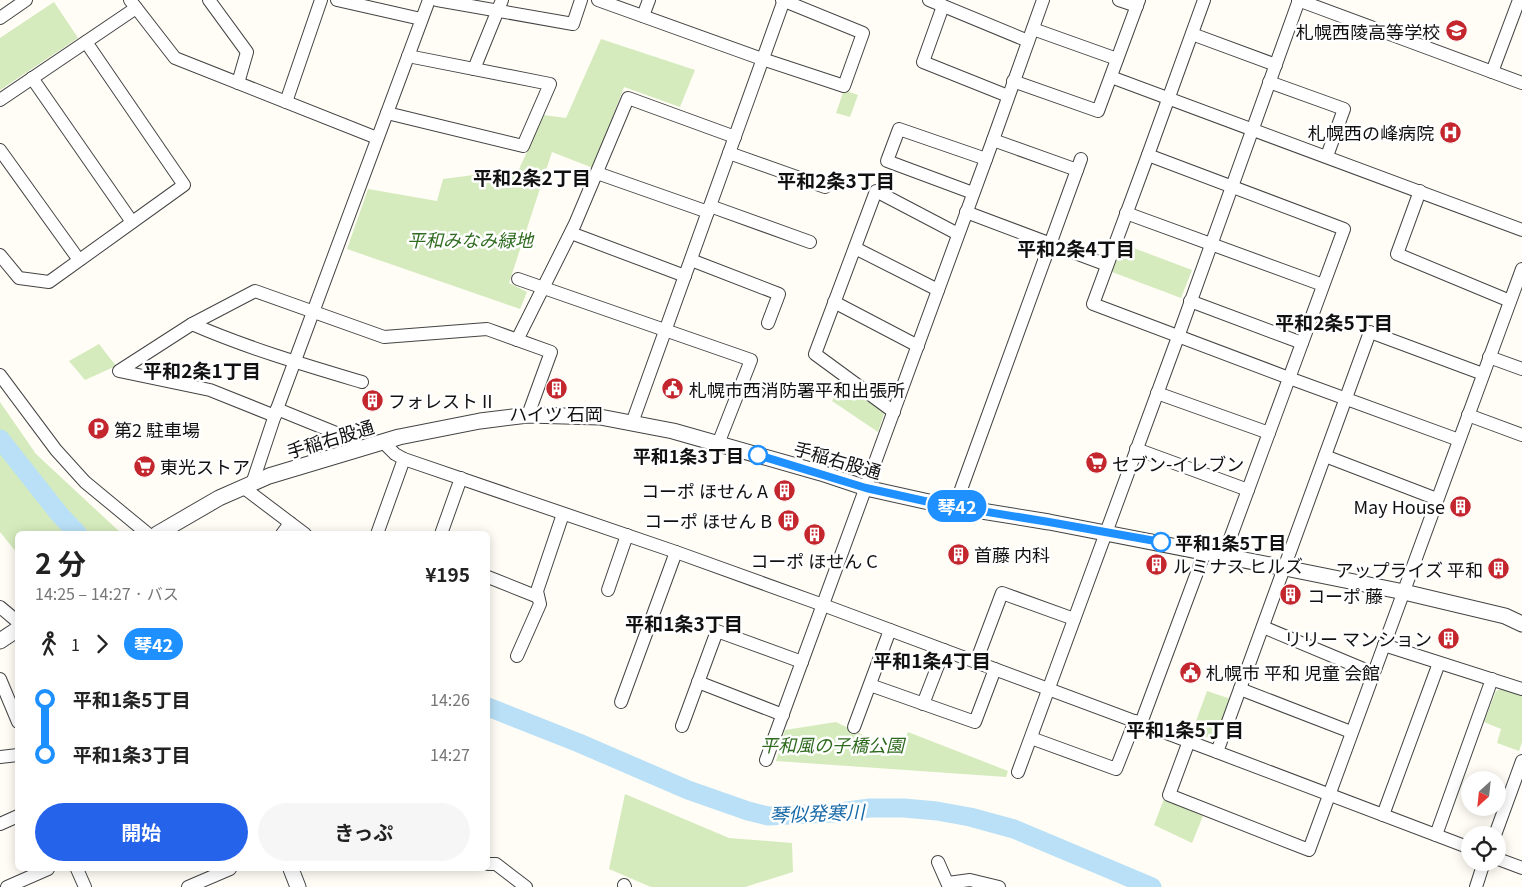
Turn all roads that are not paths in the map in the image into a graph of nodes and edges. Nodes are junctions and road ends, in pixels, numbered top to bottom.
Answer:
1 (26, 0) edge
2 (208, 0) edge
3 (321, 0) edge
4 (337, 0) edge
5 (429, 0) edge
6 (436, 0) edge
7 (581, 0) edge
8 (598, 0) edge
9 (649, 0) edge
10 (783, 0) edge
11 (929, 0) edge
12 (1043, 0) edge
13 (1119, 0) edge
14 (1204, 0) edge
15 (1298, 0) edge
16 (1519, 0) edge
17 (1138, 3) edge
18 (133, 4) edge
19 (500, 5) edge
20 (943, 6) junction
21 (643, 16) junction
22 (0, 18) edge
23 (422, 19) junction
24 (1033, 28) junction
25 (1192, 34) junction
26 (1028, 41) junction
27 (86, 42) junction
28 (408, 56) junction
29 (762, 59) junction
30 (1117, 59) junction
31 (1276, 65) junction
32 (474, 69) junction
33 (1492, 72) junction
34 (1112, 76) junction
35 (32, 78) junction
36 (1013, 81) junction
37 (1269, 82) junction
38 (238, 83) junction
39 (1522, 83) edge
40 (1008, 96) junction
41 (1168, 98) junction
42 (0, 100) edge
43 (286, 102) junction
44 (386, 113) junction
45 (1253, 128) junction
46 (735, 137) junction
47 (377, 138) junction
48 (993, 140) junction
49 (0, 150) edge
50 (730, 153) junction
51 (1148, 155) junction
52 (1327, 156) junction
53 (986, 159) junction
54 (597, 173) junction
55 (825, 187) dead end
56 (1232, 187) junction
57 (1420, 191) junction
58 (973, 193) junction
59 (709, 209) junction
60 (966, 212) junction
61 (1126, 213) junction
62 (132, 222) junction
63 (1522, 230) edge
64 (571, 232) junction
65 (958, 234) junction
66 (810, 242) dead end
67 (1051, 243) junction
68 (1211, 244) junction
69 (855, 248) junction
70 (0, 255) edge
71 (79, 260) junction
72 (691, 260) junction
73 (1107, 265) junction
74 (1522, 269) edge
75 (685, 276) junction
76 (518, 279) dead end
77 (1323, 285) junction
78 (543, 287) junction
79 (938, 290) junction
80 (1190, 301) junction
81 (1510, 301) junction
82 (834, 302) junction
83 (313, 311) junction
84 (768, 323) dead end
85 (192, 324) junction
86 (665, 331) junction
87 (1178, 337) junction
88 (517, 340) junction
89 (1302, 343) junction
90 (918, 346) junction
91 (1489, 357) junction
92 (295, 362) junction
93 (1522, 369) edge
94 (1483, 374) junction
95 (0, 375) edge
96 (1289, 378) junction
97 (362, 382) dead end
98 (1157, 393) junction
99 (1346, 398) junction
100 (894, 412) junction
101 (276, 413) junction
102 (528, 415) junction
103 (1468, 415) junction
104 (632, 423) junction
105 (1268, 433) junction
106 (1522, 435) edge
107 (1459, 440) junction
108 (383, 442) junction
109 (718, 444) junction
110 (359, 449) junction
111 (1136, 449) junction
112 (1325, 456) junction
113 (404, 459) junction
114 (461, 478) junction
115 (248, 486) junction
116 (866, 488) junction
117 (1248, 490) junction
118 (1437, 500) junction
119 (955, 506) junction
120 (563, 514) junction
121 (290, 523) junction
122 (144, 531) edge
123 (162, 531) edge
124 (284, 531) edge
125 (301, 531) edge
126 (378, 531) edge
127 (442, 531) edge
128 (1106, 532) junction
129 (627, 535) junction
130 (1205, 551) junction
131 (676, 552) junction
132 (1224, 555) junction
133 (1285, 568) junction
134 (490, 578) edge
135 (608, 590) dead end
136 (1404, 592) junction
137 (538, 597) junction
138 (823, 605) junction
139 (0, 607) edge
140 (1074, 618) junction
141 (15, 620) edge
142 (1522, 624) edge
143 (1263, 627) junction
144 (890, 630) junction
145 (15, 631) edge
146 (0, 640) edge
147 (1384, 645) junction
148 (944, 650) junction
149 (518, 656) dead end
150 (802, 662) junction
151 (976, 662) junction
152 (1439, 663) junction
153 (994, 669) junction
154 (1373, 673) junction
155 (0, 679) edge
156 (1492, 679) junction
157 (698, 682) junction
158 (870, 685) junction
159 (1049, 689) junction
160 (1240, 689) junction
161 (1522, 689) edge
162 (621, 702) dead end
163 (923, 704) junction
164 (15, 715) edge
165 (783, 715) junction
166 (1138, 722) junction
167 (682, 726) dead end
168 (854, 727) dead end
169 (1352, 732) junction
170 (1031, 738) junction
171 (1189, 741) junction
172 (1217, 752) junction
173 (15, 755) edge
174 (0, 757) edge
175 (766, 760) dead end
176 (1522, 761) edge
177 (1018, 772) dead end
178 (1329, 795) junction
179 (1383, 815) junction
180 (15, 817) edge
181 (0, 824) edge
182 (1497, 826) edge
183 (1436, 835) junction
184 (1461, 845) edge
185 (938, 862) dead end
186 (1506, 862) edge
187 (490, 864) edge
188 (1522, 868) edge
189 (43, 871) edge
190 (78, 871) edge
191 (225, 871) edge
192 (292, 871) edge
193 (1481, 871) edge
194 (949, 885) edge
195 (7, 887) edge
196 (85, 887) edge
197 (188, 887) edge
198 (298, 887) edge
199 (526, 887) edge
200 (999, 887) edge
201 (1476, 887) edge

1 - 22 street
2 - 38 street
3 - 43 street
4 - 23 street
5 - 23 street
6 - 19 street
7 - 19 street
8 - 21 street
9 - 21 street
10 - 29 street
10 - 29 street
11 - 20 street
12 - 24 street
13 - 17 street
14 - 25 street
15 - 31 street
15 - 33 street
16 - 33 street
17 - 30 street
18 - 27 street
18 - 38 street
19 - 32 street
20 - 26 street
20 - 40 street
21 - 29 street
23 - 28 street
24 - 26 street
24 - 30 street
25 - 31 street
25 - 41 street
26 - 36 street
27 - 35 street
27 - 62 street
28 - 32 street
28 - 44 street
29 - 46 street
30 - 34 street
31 - 37 street
32 - 44 street
33 - 39 street
34 - 36 street
34 - 41 street
35 - 42 street
35 - 62 street
36 - 40 street
37 - 45 street
37 - 52 street
38 - 43 street
40 - 48 street
41 - 45 street
41 - 51 street
43 - 47 street
44 - 47 street
45 - 52 street
45 - 56 street
46 - 50 street
46 - 54 street
47 - 83 street
48 - 53 street
48 - 67 street
49 - 71 street
50 - 55 street
50 - 59 street
51 - 56 street
51 - 61 street
52 - 57 street
53 - 58 street
53 - 58 street
54 - 59 street
54 - 64 street
56 - 68 street
56 - 77 street
57 - 63 street
57 - 81 street
58 - 60 street
59 - 66 street
59 - 72 street
60 - 65 street
60 - 67 street
61 - 68 street
61 - 73 street
62 - 71 street
64 - 75 street
64 - 78 street
65 - 69 street
65 - 79 street
67 - 73 street
67 - 119 street
68 - 77 street
68 - 80 street
69 - 79 street
69 - 82 street
70 - 71 street
72 - 75 street
72 - 84 street
73 - 87 street
74 - 81 street
75 - 86 street
76 - 78 street
77 - 89 street
78 - 86 street
78 - 88 street
79 - 90 street
80 - 87 street
80 - 89 street
81 - 91 street
82 - 90 street
82 - 100 street
83 - 85 street
83 - 88 street
83 - 92 street
85 - 92 street
85 - 101 street
86 - 104 street
86 - 109 street
87 - 96 street
87 - 98 street
88 - 102 street
89 - 96 street
90 - 100 street
91 - 93 street
91 - 94 street
92 - 97 street
92 - 101 street
94 - 99 street
94 - 103 street
95 - 122 street
96 - 99 street
96 - 105 street
98 - 105 street
98 - 111 street
99 - 107 street
99 - 112 street
100 - 116 street
101 - 110 street
101 - 115 street
102 - 104 street, 手稲右股通
102 - 108 street, 手稲右股通
103 - 106 street
103 - 107 street
104 - 109 street, 手稲右股通
105 - 117 street
107 - 118 street
108 - 110 street, 手稲右股通
108 - 113 street
109 - 116 street, 手稲右股通
110 - 115 street, 手稲右股通
111 - 117 street
111 - 128 street
112 - 118 street
112 - 133 street
113 - 114 street
113 - 126 street
114 - 120 street
114 - 127 street
115 - 121 street
115 - 123 street, 手稲右股通
116 - 119 street, 手稲右股通
116 - 138 street
117 - 132 street
118 - 136 street
119 - 128 street, 手稲右股通
120 - 129 street
120 - 137 street
121 - 124 street
121 - 125 street
128 - 130 street, 手稲右股通
128 - 140 street
129 - 131 street
129 - 135 street
130 - 132 street, 手稲右股通
130 - 166 street
131 - 138 street
131 - 162 street
132 - 133 street, 手稲右股通
133 - 136 street, 手稲右股通
133 - 143 street
134 - 137 street
136 - 142 street, 手稲右股通
136 - 147 street
137 - 149 street
138 - 144 street
138 - 150 street
139 - 141 street
140 - 151 street
140 - 159 street
143 - 154 street
143 - 160 street
144 - 148 street
144 - 158 street
145 - 146 street
147 - 152 street
147 - 154 street
148 - 151 street
148 - 163 street
150 - 157 street
150 - 165 street
151 - 153 street
152 - 156 street
152 - 179 street
153 - 159 street
153 - 163 street
154 - 169 street
155 - 164 street
156 - 161 street
156 - 183 street
157 - 165 street
157 - 167 street
158 - 163 street
158 - 168 street
159 - 166 street
159 - 170 street
160 - 169 street
160 - 172 street
165 - 175 street
166 - 170 street
166 - 171 street
169 - 178 street
170 - 177 street
171 - 172 street
171 - 178 street
172 - 178 street
173 - 174 street
176 - 182 street
178 - 179 street
179 - 183 street
180 - 181 street
183 - 184 street
185 - 194 street
186 - 188 street
187 - 199 street
189 - 195 street
190 - 196 street
191 - 197 street
192 - 198 street
193 - 201 street
194 - 200 street

